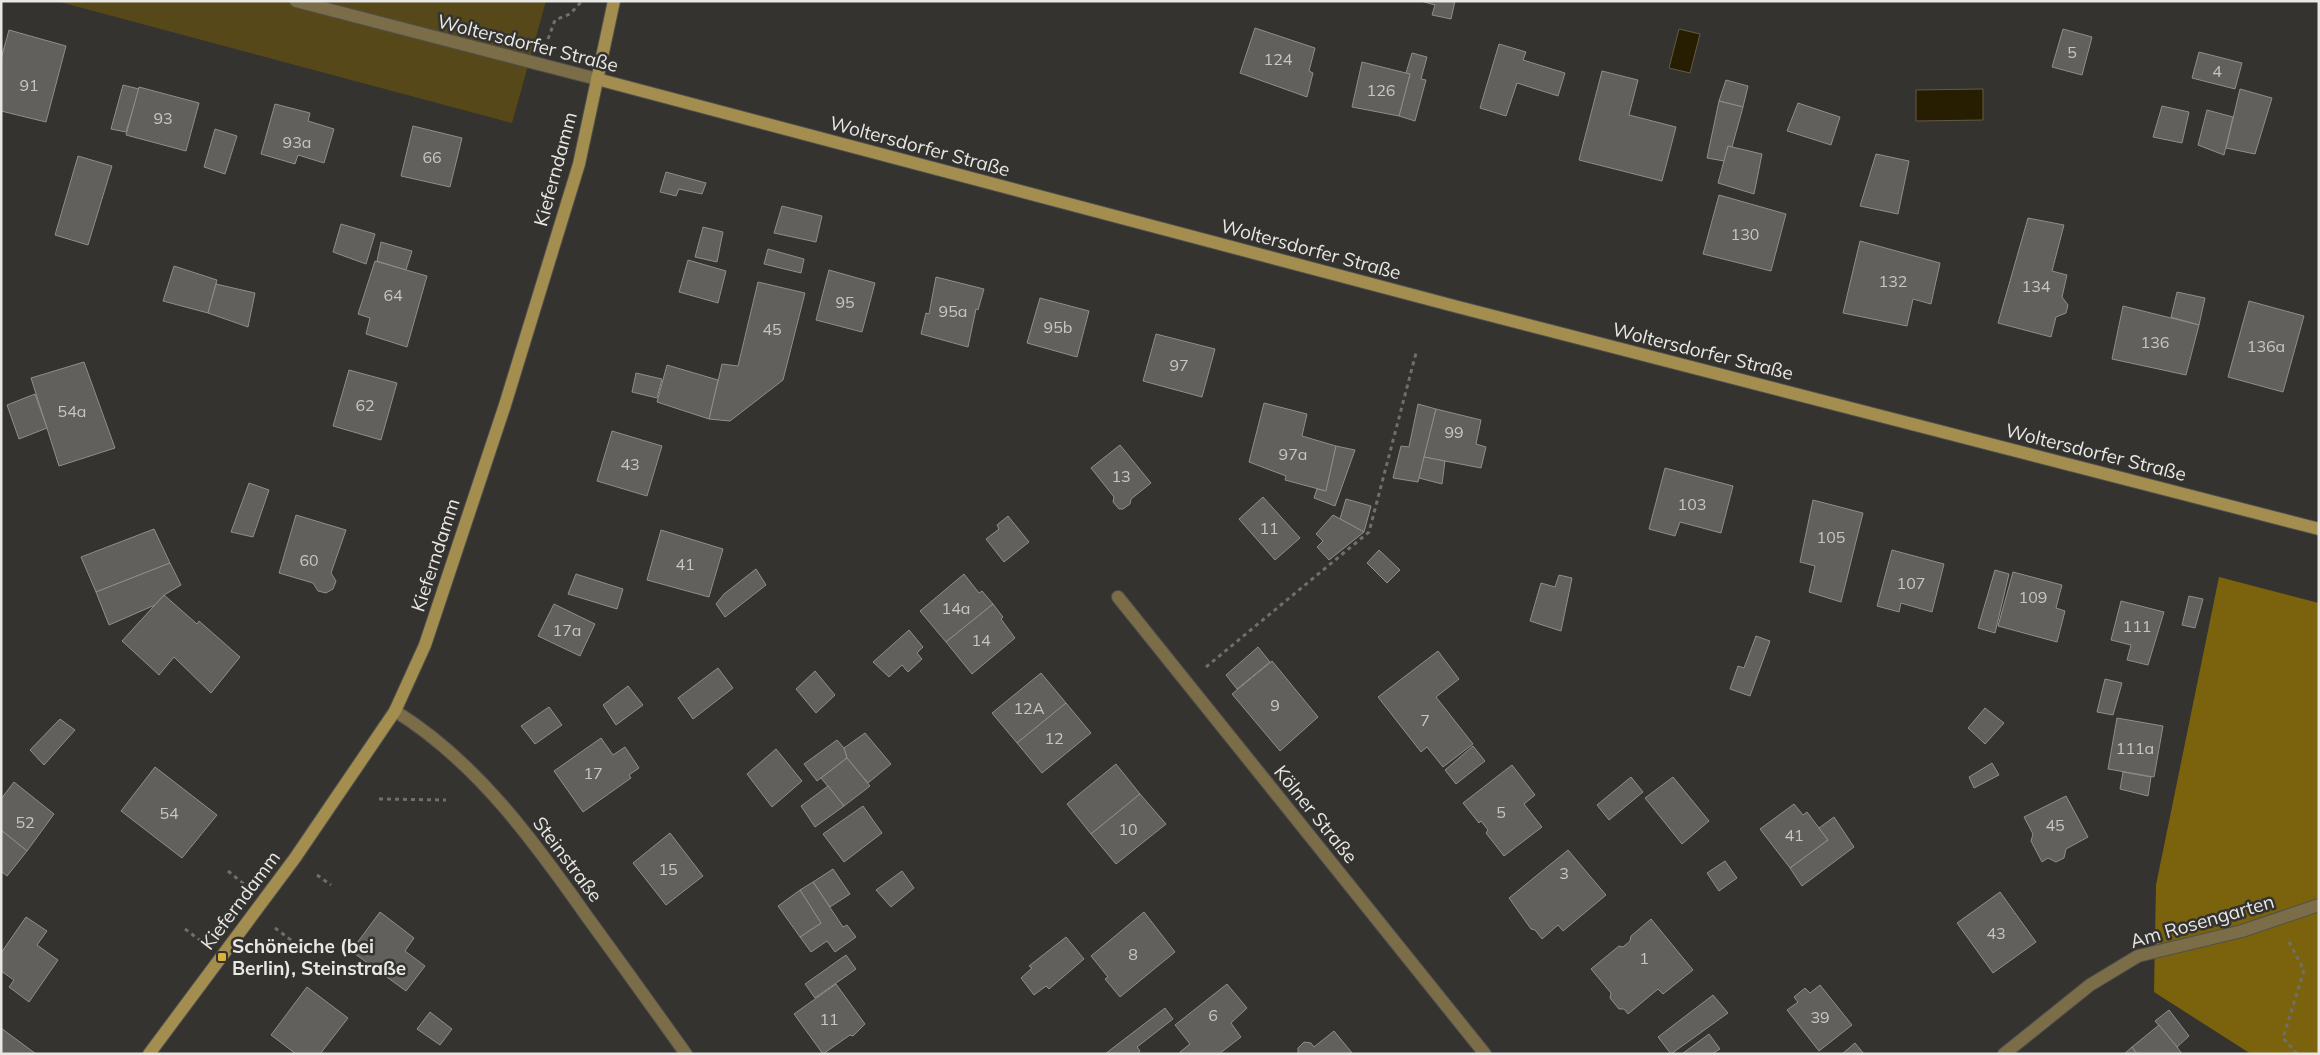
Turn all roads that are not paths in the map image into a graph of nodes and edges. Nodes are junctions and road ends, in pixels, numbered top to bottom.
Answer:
1 (296, 1) edge
2 (614, 1) edge
3 (597, 79) junction
4 (2319, 529) edge
5 (1118, 597) dead end
6 (395, 710) junction
7 (2319, 905) edge
8 (149, 1054) edge
9 (686, 1054) edge
10 (1486, 1054) edge
11 (2004, 1054) edge

1 - 3 street, Woltersdorfer Straße
2 - 3 street, Kieferndamm
3 - 4 street, Woltersdorfer Straße
3 - 6 street, Kieferndamm
5 - 10 street, Kölner Straße
6 - 8 street, Kieferndamm
6 - 9 street, Steinstraße
7 - 11 street, Am Rosengarten

